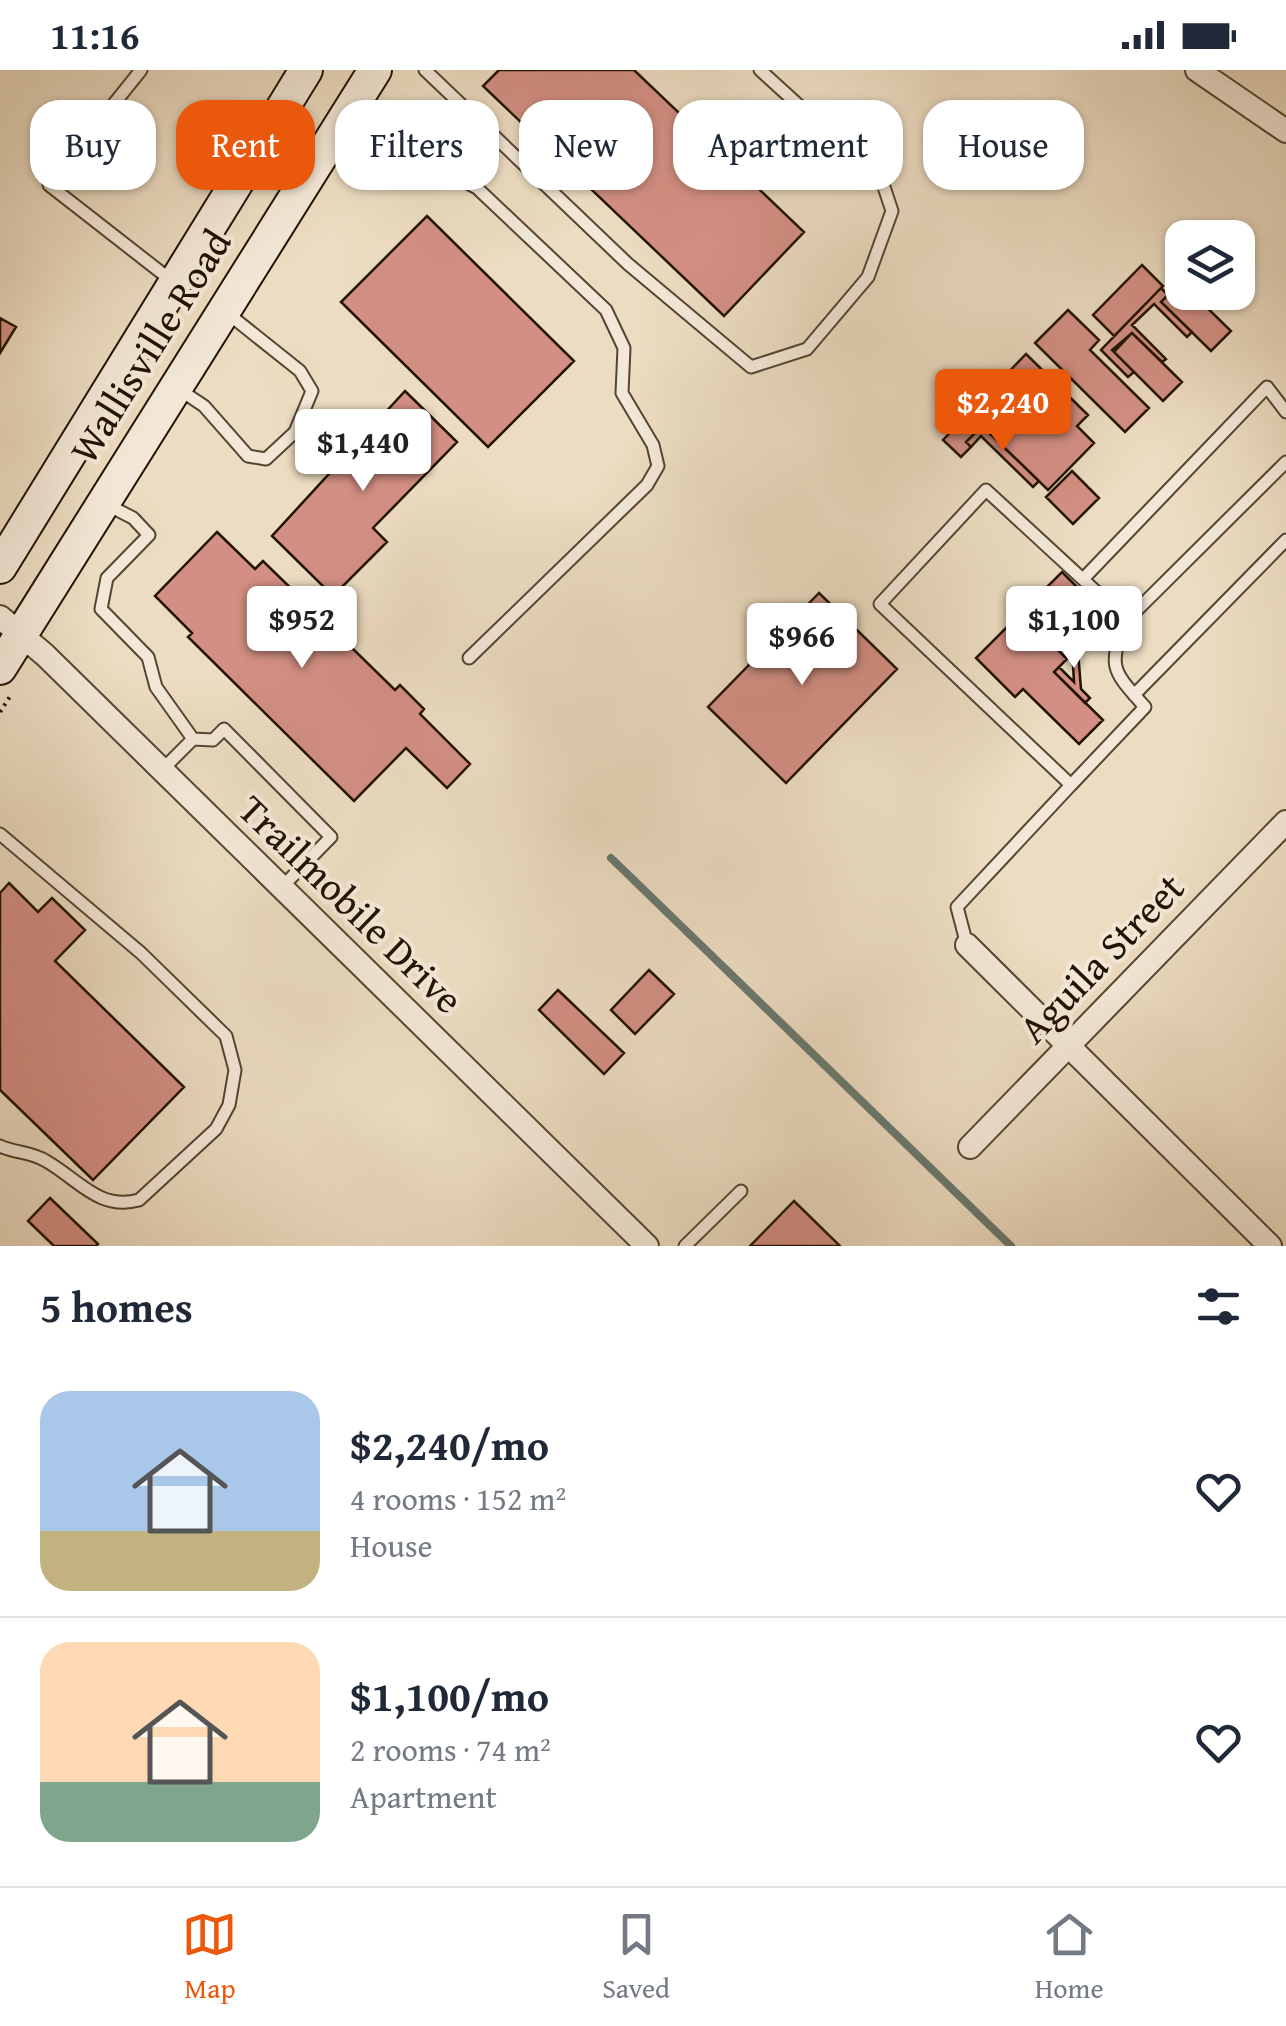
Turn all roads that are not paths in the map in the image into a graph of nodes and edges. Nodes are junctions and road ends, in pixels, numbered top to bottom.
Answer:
1 (141, 70) edge
2 (306, 70) edge
3 (375, 70) edge
4 (425, 70) edge
5 (760, 70) edge
6 (1198, 70) edge
7 (355, 100) edge
8 (1286, 131) edge
9 (335, 132) edge
10 (480, 190) edge
11 (176, 284) junction
12 (222, 309) junction
13 (1286, 382) edge
14 (174, 386) junction
15 (1275, 394) junction
16 (1286, 412) edge
17 (1286, 462) edge
18 (102, 502) junction
19 (1286, 540) edge
20 (0, 565) edge
21 (1085, 577) junction
22 (1127, 620) junction
23 (10, 626) edge
24 (469, 658) dead end
25 (0, 668) edge
26 (1134, 695) junction
27 (193, 739) junction
28 (161, 771) junction
29 (1071, 785) junction
30 (1286, 822) edge
31 (0, 834) edge
32 (280, 888) junction
33 (968, 944) joint
34 (1069, 1045) junction
35 (0, 1146) edge
36 (970, 1146) dead end
37 (741, 1191) dead end
38 (648, 1246) edge
39 (685, 1246) edge
40 (1270, 1246) edge

1 - 11 lane
2 - 11 main road, Wallisville Road
3 - 7 main road, Wallisville Road
4 - 5 lane
6 - 8 street
9 - 12 main road, Wallisville Road
10 - 24 lane
11 - 12 main road
11 - 20 main road, Wallisville Road
12 - 14 main road, Wallisville Road
12 - 14 lane
13 - 15 lane
14 - 18 main road, Wallisville Road
15 - 16 lane
15 - 21 lane
17 - 22 lane
18 - 23 main road, Wallisville Road
18 - 27 lane
19 - 26 lane
21 - 22 lane
21 - 29 lane
22 - 26 lane
23 - 25 main road, Wallisville Road
23 - 28 street, Trailmobile Drive
26 - 29 lane
27 - 28 lane
27 - 32 lane
28 - 32 street, Trailmobile Drive
29 - 33 lane
30 - 34 street, Aguila Street
31 - 35 lane
32 - 38 street, Trailmobile Drive
33 - 34 street
34 - 36 street, Aguila Street
34 - 40 street
37 - 39 lane

